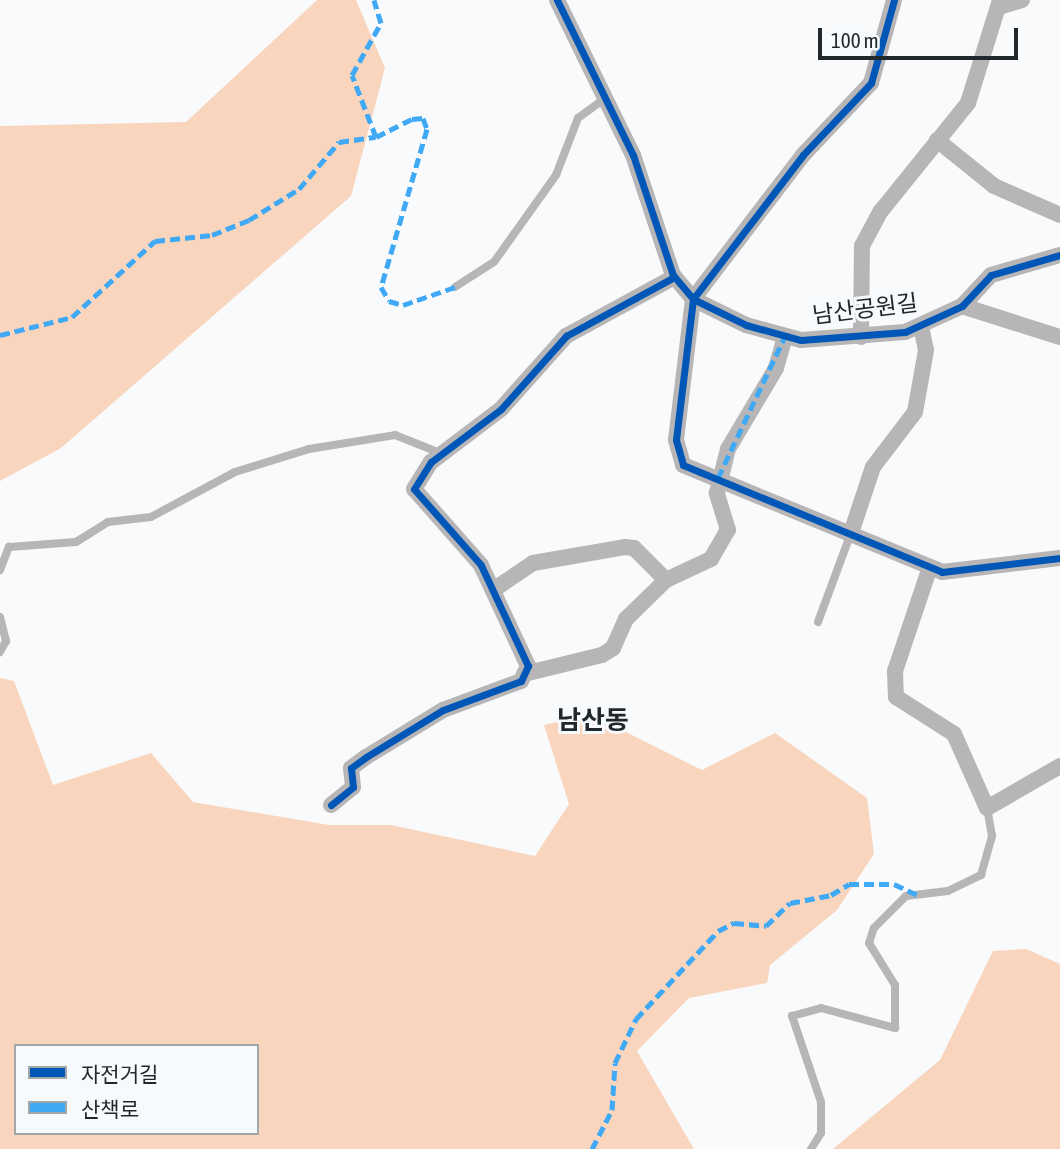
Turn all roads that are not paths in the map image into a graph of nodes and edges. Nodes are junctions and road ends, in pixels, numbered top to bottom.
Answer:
1 (557, 0) edge
2 (894, 0) edge
3 (1021, 0) edge
4 (999, 4) edge
5 (608, 97) junction
6 (937, 141) junction
7 (1060, 215) edge
8 (1060, 255) edge
9 (673, 276) junction
10 (454, 287) dead end
11 (693, 299) junction
12 (962, 306) junction
13 (922, 326) junction
14 (785, 336) junction
15 (861, 337) junction
16 (1060, 337) edge
17 (440, 453) junction
18 (718, 478) junction
19 (852, 530) junction
20 (1060, 558) edge
21 (930, 567) junction
22 (0, 570) edge
23 (666, 580) junction
24 (493, 590) junction
25 (0, 617) edge
26 (818, 622) dead end
27 (0, 652) edge
28 (524, 674) junction
29 (1060, 766) edge
30 (331, 805) dead end
31 (987, 808) junction
32 (811, 1149) edge

1 - 5 street
2 - 11 street
3 - 4 street
4 - 6 street
5 - 9 street
5 - 10 lane
6 - 7 street
6 - 15 street
8 - 12 street, 남산공원길
9 - 11 street, 남산공원길
9 - 17 street
11 - 14 street, 남산공원길
11 - 18 street
12 - 13 street, 남산공원길
12 - 16 street
13 - 15 street, 남산공원길
13 - 19 street
14 - 15 street, 남산공원길
14 - 18 street
17 - 22 lane
17 - 24 street
18 - 19 street
18 - 23 street
19 - 21 street
19 - 26 lane
20 - 21 street
21 - 31 street
23 - 24 street
23 - 28 street
24 - 28 street
25 - 27 lane
28 - 30 street
29 - 31 street
31 - 32 lane

